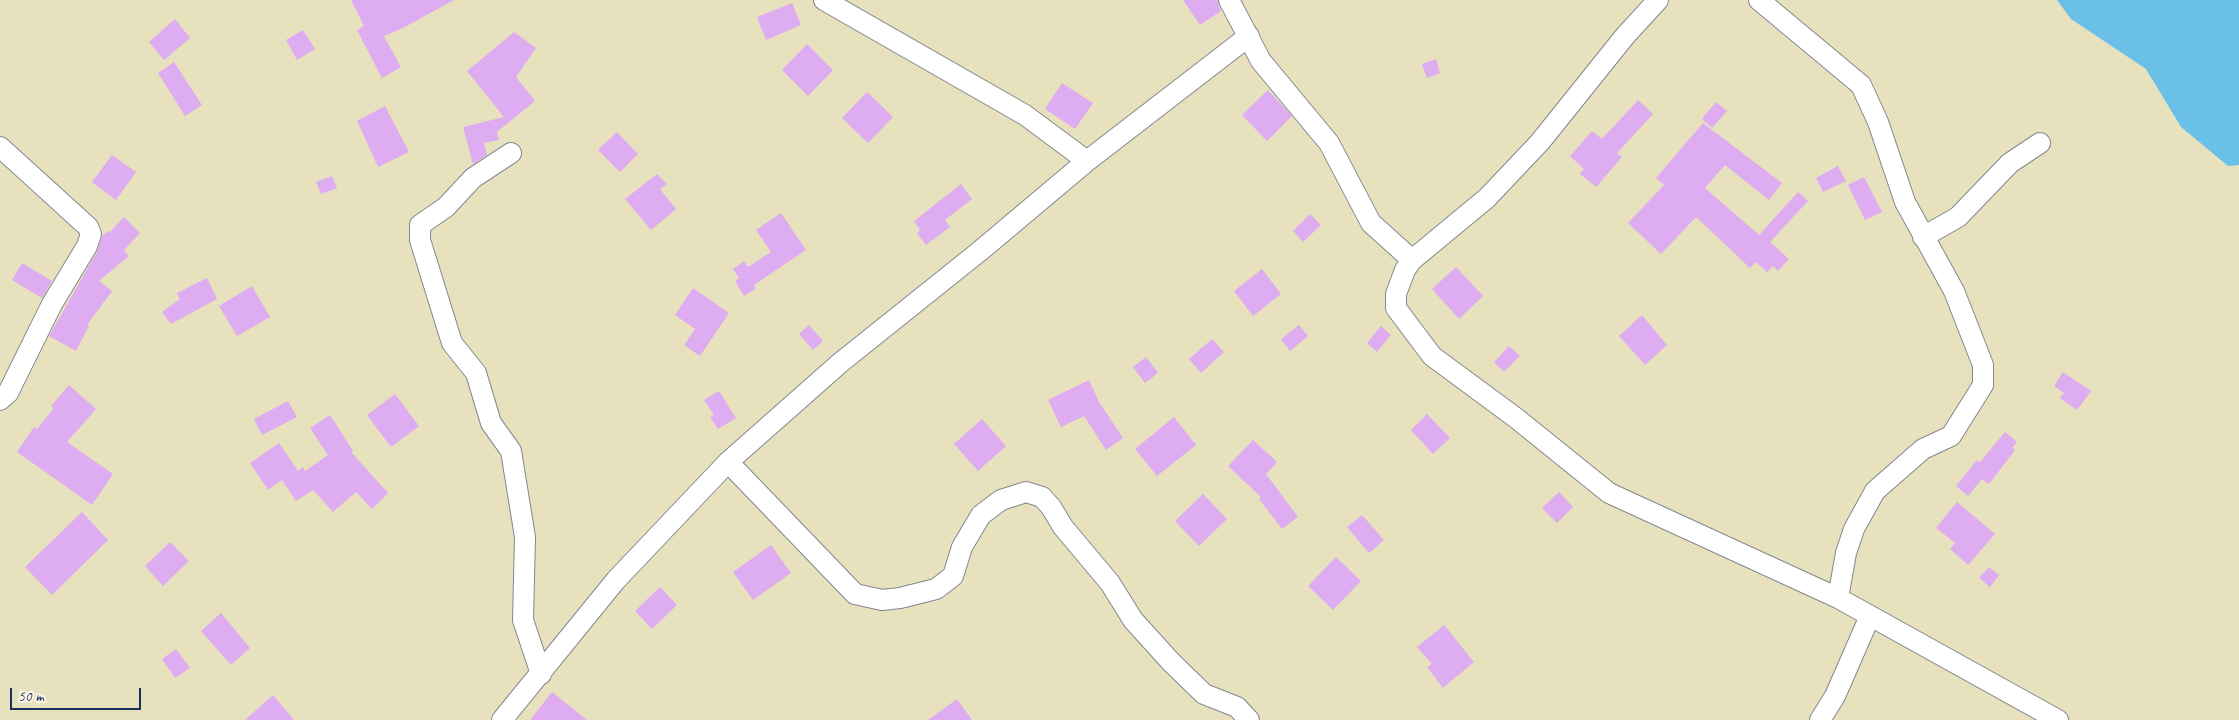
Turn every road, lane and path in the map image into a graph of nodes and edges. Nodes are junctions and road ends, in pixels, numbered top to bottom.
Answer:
1 (824, 0) edge
2 (1229, 0) edge
3 (1658, 0) edge
4 (1759, 0) edge
5 (1249, 36) junction
6 (2040, 144) dead end
7 (0, 147) edge
8 (511, 153) dead end
9 (1087, 161) junction
10 (1923, 236) junction
11 (1412, 260) junction
12 (0, 400) edge
13 (728, 462) junction
14 (1838, 598) junction
15 (1870, 616) junction
16 (541, 674) junction
17 (502, 720) edge
18 (1249, 720) edge
19 (1820, 720) edge
20 (2058, 720) edge

1 - 9 street
2 - 5 street
3 - 11 street
4 - 10 street
5 - 9 street
5 - 11 street
6 - 10 street
7 - 12 street
8 - 16 street
9 - 13 street
10 - 14 street
11 - 14 street
13 - 16 street
13 - 18 street
14 - 15 street
15 - 19 street
15 - 20 street
16 - 17 street

